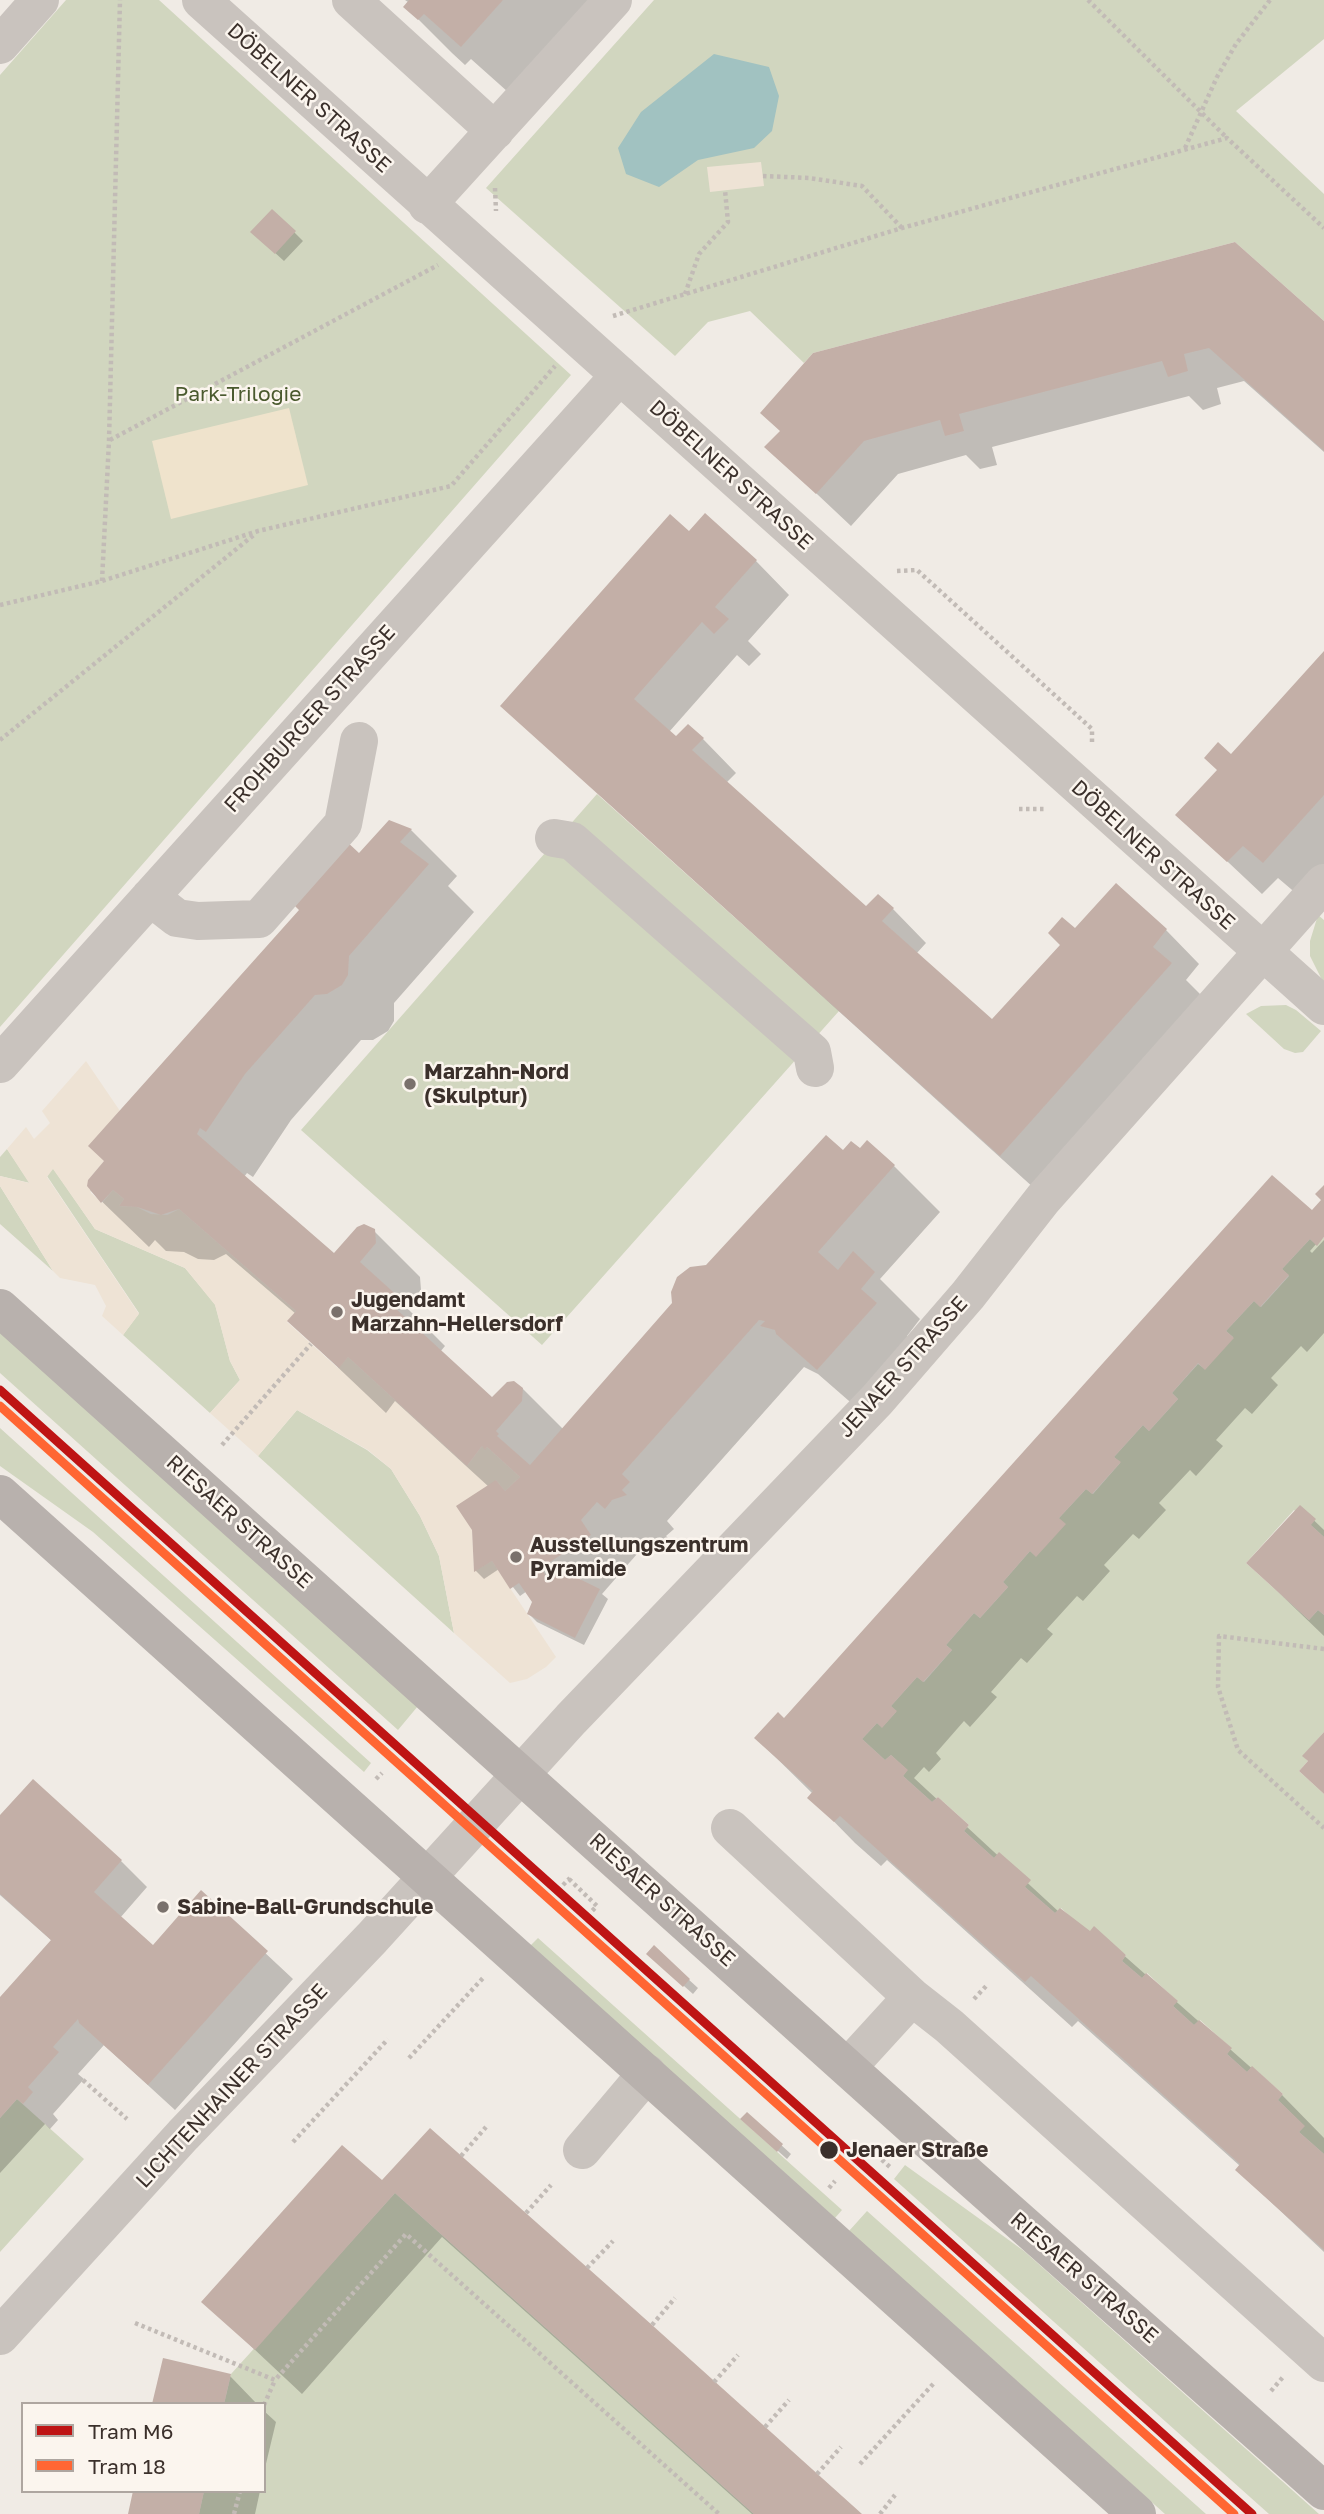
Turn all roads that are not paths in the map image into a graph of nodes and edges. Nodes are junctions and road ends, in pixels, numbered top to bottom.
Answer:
1 (39, 0) edge
2 (201, 0) edge
3 (351, 0) edge
4 (613, 0) edge
5 (0, 45) edge
6 (495, 131) junction
7 (427, 205) junction
8 (620, 375) junction
9 (359, 741) dead end
10 (554, 838) dead end
11 (1324, 883) edge
12 (150, 897) junction
13 (1261, 952) junction
14 (1324, 1006) edge
15 (0, 1064) edge
16 (815, 1068) dead end
17 (0, 1308) edge
18 (0, 1494) edge
19 (521, 1774) junction
20 (730, 1828) dead end
21 (465, 1836) joint
22 (428, 1877) junction
23 (912, 1997) junction
24 (848, 2067) junction
25 (647, 2073) junction
26 (582, 2150) dead end
27 (0, 2336) edge
28 (1324, 2363) edge
29 (1324, 2491) edge
30 (1137, 2514) edge

1 - 5 street
2 - 7 street, DÖBELNER STRASSE
3 - 6 street
4 - 6 street
6 - 7 street
7 - 8 street, DÖBELNER STRASSE
8 - 12 street, FROHBURGER STRASSE
8 - 13 street, DÖBELNER STRASSE
9 - 12 street
10 - 16 street
11 - 13 street, JENAER STRASSE
12 - 15 street, FROHBURGER STRASSE
13 - 14 street, DÖBELNER STRASSE
13 - 19 street, JENAER STRASSE
17 - 19 main road, RIESAER STRASSE
18 - 22 main road
19 - 21 street, JENAER STRASSE
19 - 24 main road, RIESAER STRASSE
20 - 23 street
21 - 22 street, LICHTENHAINER STRASSE
22 - 25 main road
22 - 27 street, LICHTENHAINER STRASSE
23 - 24 street
23 - 28 street
24 - 29 main road, RIESAER STRASSE
25 - 26 street
25 - 30 main road

